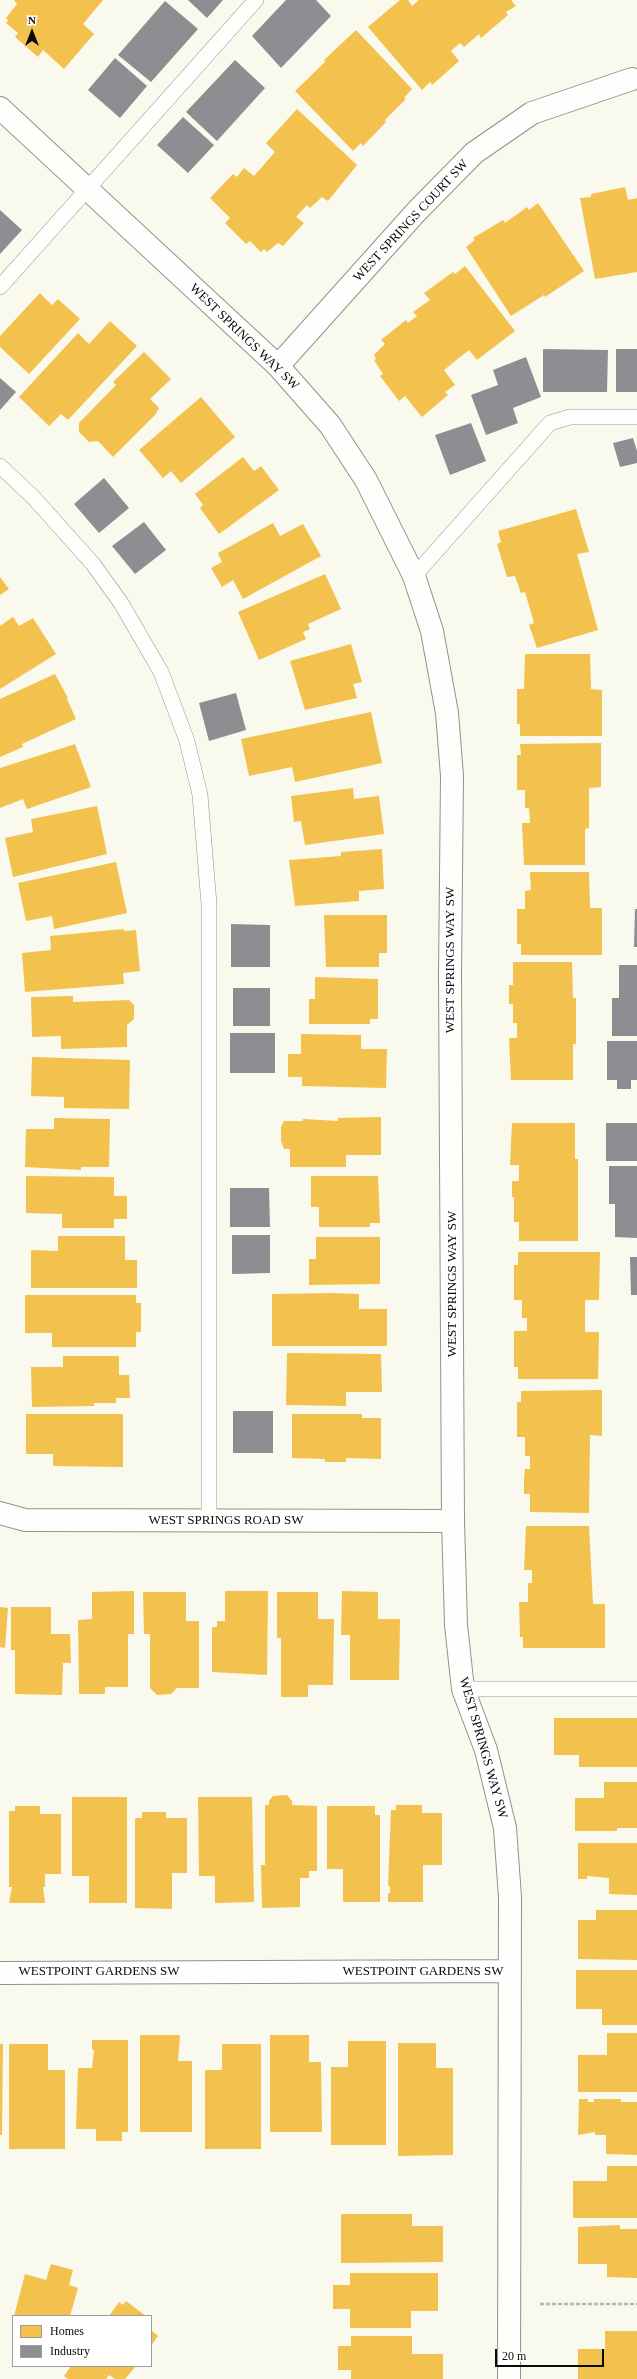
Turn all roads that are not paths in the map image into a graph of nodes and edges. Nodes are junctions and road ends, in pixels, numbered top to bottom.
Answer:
1 (256, 0) edge
2 (632, 79) dead end
3 (0, 108) edge
4 (86, 189) junction
5 (0, 287) edge
6 (278, 366) junction
7 (637, 417) edge
8 (0, 466) edge
9 (414, 576) junction
10 (0, 1513) edge
11 (209, 1521) junction
12 (453, 1521) junction
13 (637, 1689) edge
14 (463, 1690) junction
15 (510, 1971) junction
16 (0, 1973) edge
17 (509, 2379) edge

1 - 4 lane
2 - 6 street, WEST SPRINGS COURT SW
3 - 4 street, WEST SPRINGS WAY SW
4 - 5 lane
4 - 6 street, WEST SPRINGS WAY SW
6 - 9 street, WEST SPRINGS WAY SW
7 - 9 lane
8 - 11 lane
9 - 12 street, WEST SPRINGS WAY SW
10 - 11 street, WEST SPRINGS ROAD SW
11 - 12 street, WEST SPRINGS ROAD SW
12 - 14 street, WEST SPRINGS WAY SW
13 - 14 lane
14 - 15 street, WEST SPRINGS WAY SW
15 - 16 street, WESTPOINT GARDENS SW
15 - 17 street, WESTPOINT GARDENS SW

